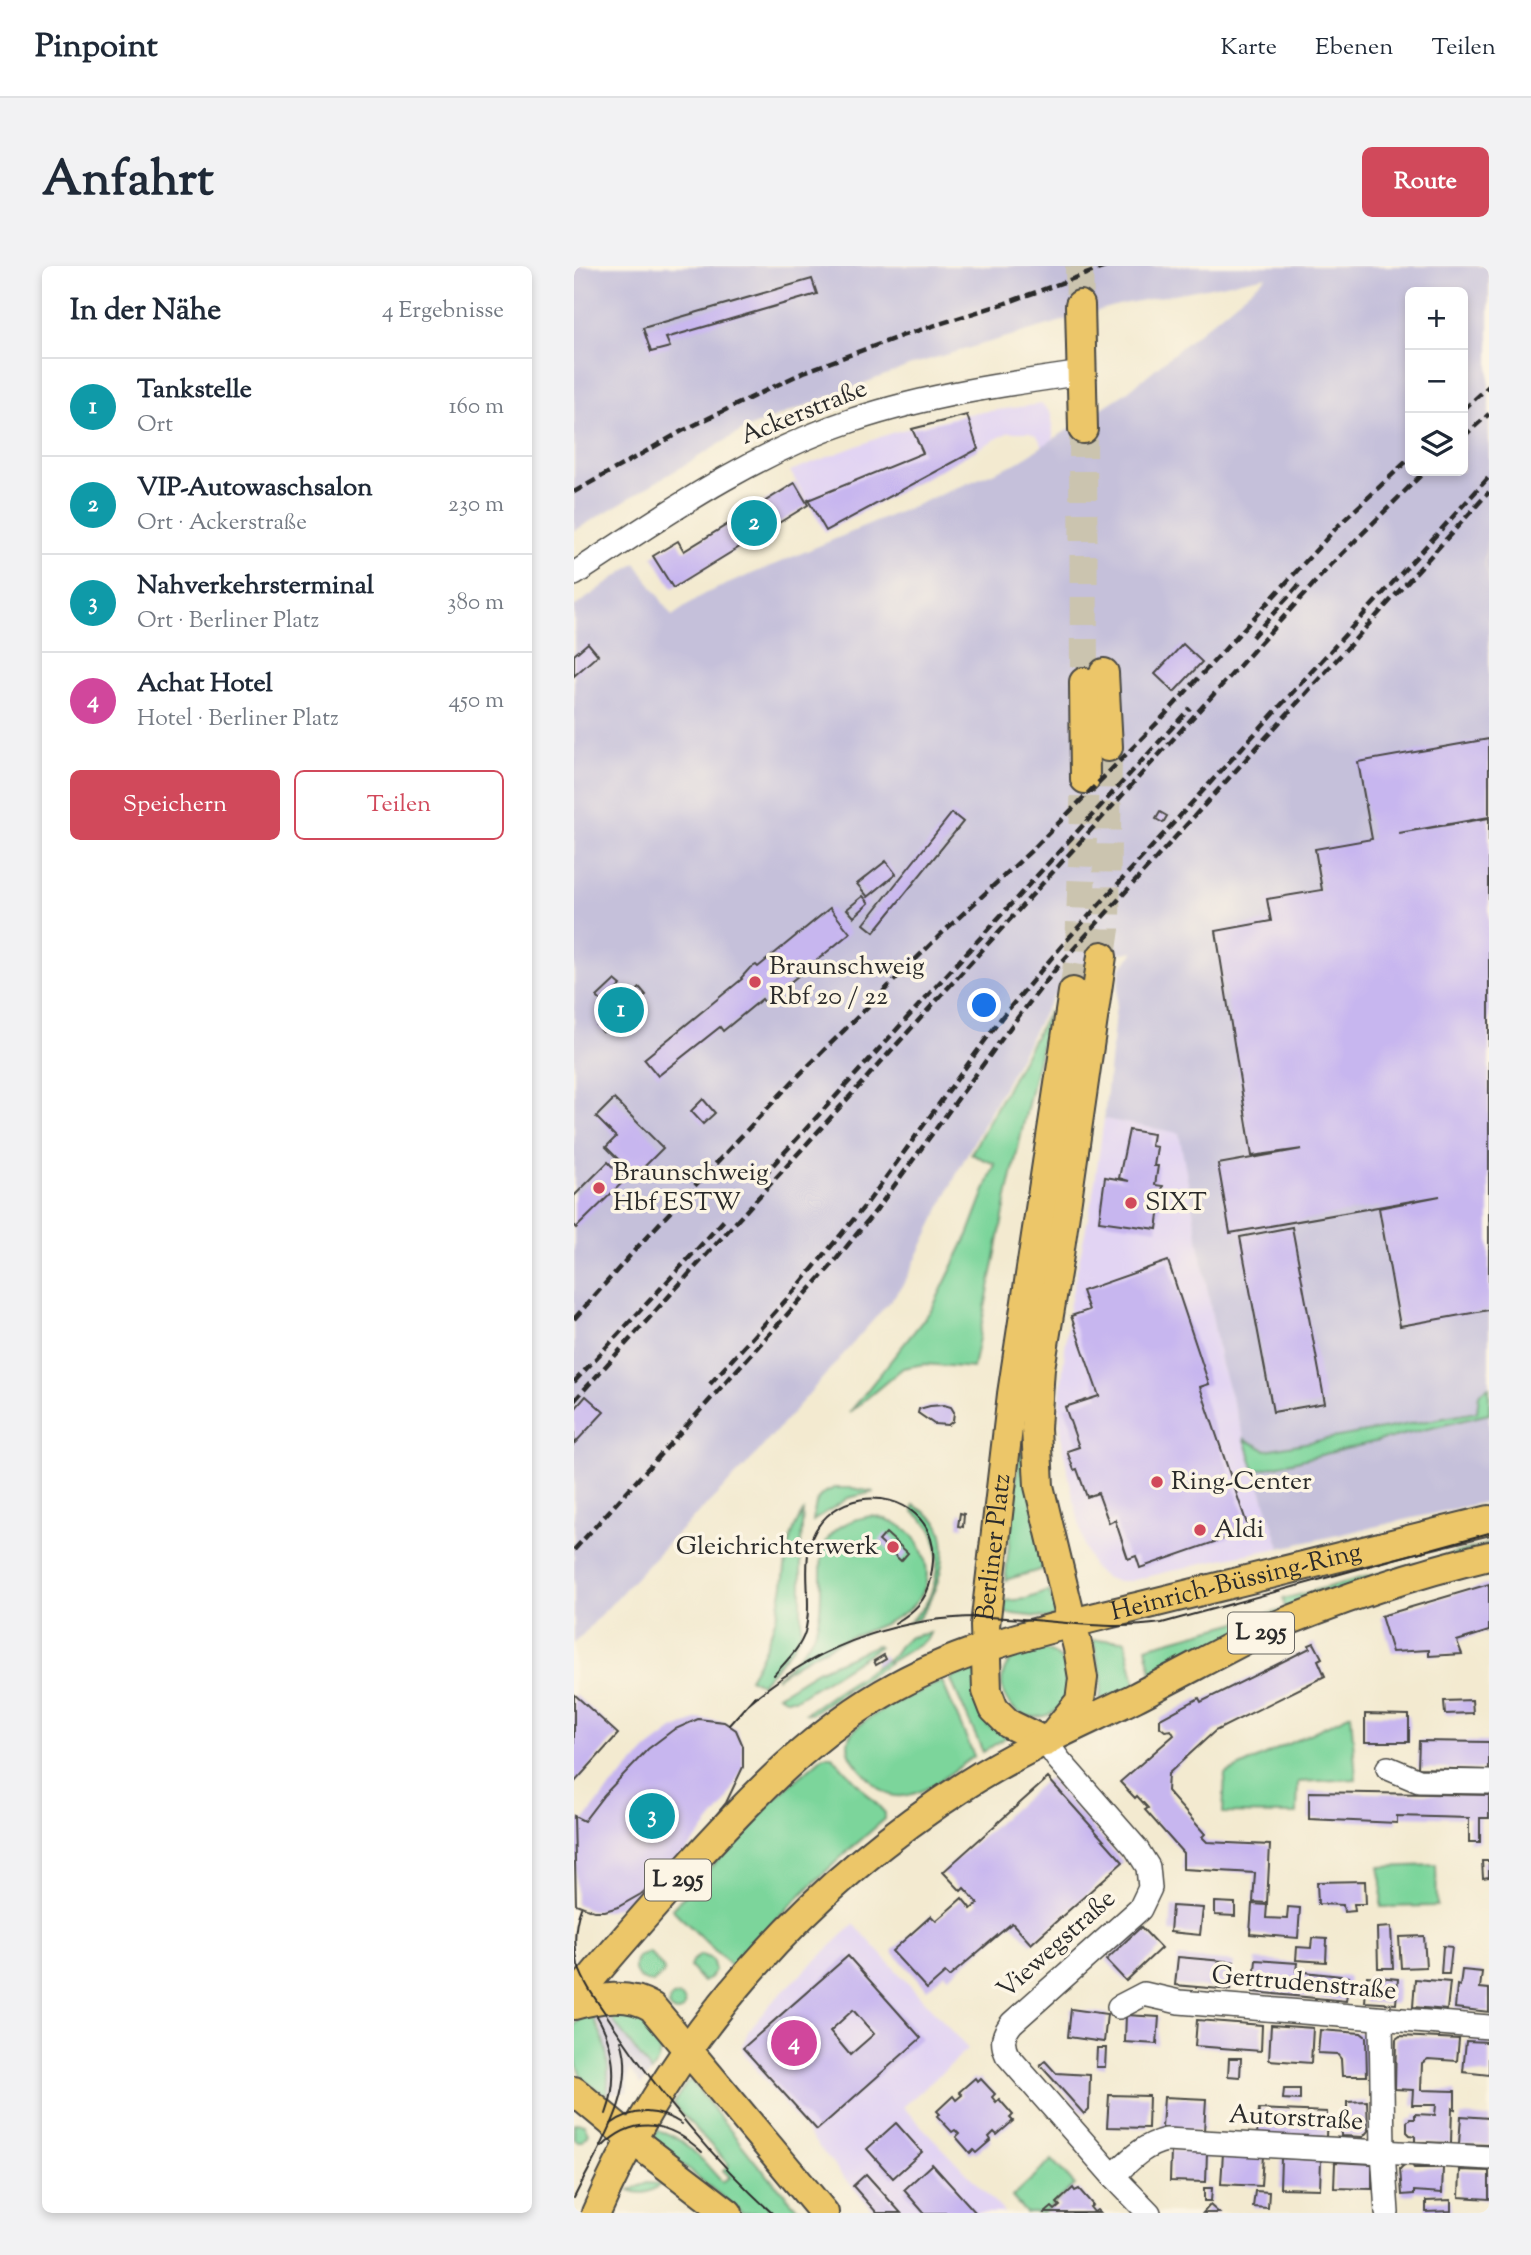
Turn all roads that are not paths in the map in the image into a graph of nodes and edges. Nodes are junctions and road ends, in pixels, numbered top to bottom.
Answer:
1 (1080, 305) tunnel mouth
2 (1083, 373) junction
3 (1085, 428) tunnel mouth
4 (574, 574) edge
5 (1108, 747) tunnel mouth
6 (1085, 779) tunnel mouth
7 (1102, 956) tunnel mouth
8 (1073, 992) tunnel mouth
9 (1489, 1520) edge
10 (1489, 1556) edge
11 (1072, 1623) junction
12 (1015, 1638) junction
13 (985, 1648) junction
14 (1083, 1678) junction
15 (1046, 1742) junction
16 (1388, 1768) dead end
17 (1489, 1782) edge
18 (574, 1999) edge
19 (574, 2005) edge
20 (1119, 2007) dead end
21 (1381, 2019) junction
22 (1489, 2027) edge
23 (687, 2052) junction
24 (574, 2091) edge
25 (633, 2140) junction
26 (1383, 2151) junction
27 (1489, 2158) edge
28 (1113, 2176) junction
29 (596, 2213) edge
30 (728, 2213) edge
31 (824, 2213) edge
32 (1149, 2213) edge
33 (1387, 2213) edge

1 - 2 main road
2 - 3 main road
2 - 4 street, Ackerstraße
5 - 6 main road
7 - 11 main road, Berliner Platz
8 - 13 main road, Berliner Platz
9 - 11 main road, Heinrich-Büssing-Ring / L 295
10 - 15 main road, Heinrich-Büssing-Ring / L 295
11 - 12 main road, Heinrich-Büssing-Ring / L 295
11 - 14 main road, Berliner Platz
12 - 13 main road, Heinrich-Büssing-Ring / L 295
12 - 14 main road
13 - 15 main road
13 - 18 main road, Berliner Platz / L 295
14 - 15 main road
15 - 23 main road, L 295
15 - 28 street, Viewegstraße
16 - 17 street
19 - 23 main road
20 - 21 street, Gertrudenstraße
21 - 22 street, Gertrudenstraße
21 - 26 street
23 - 25 main road, L 295
23 - 31 main road
24 - 25 main road
25 - 29 main road, L 295
25 - 30 main road
26 - 27 street, Autorstraße
26 - 28 street, Autorstraße
26 - 33 street
28 - 32 street, Viewegstraße

